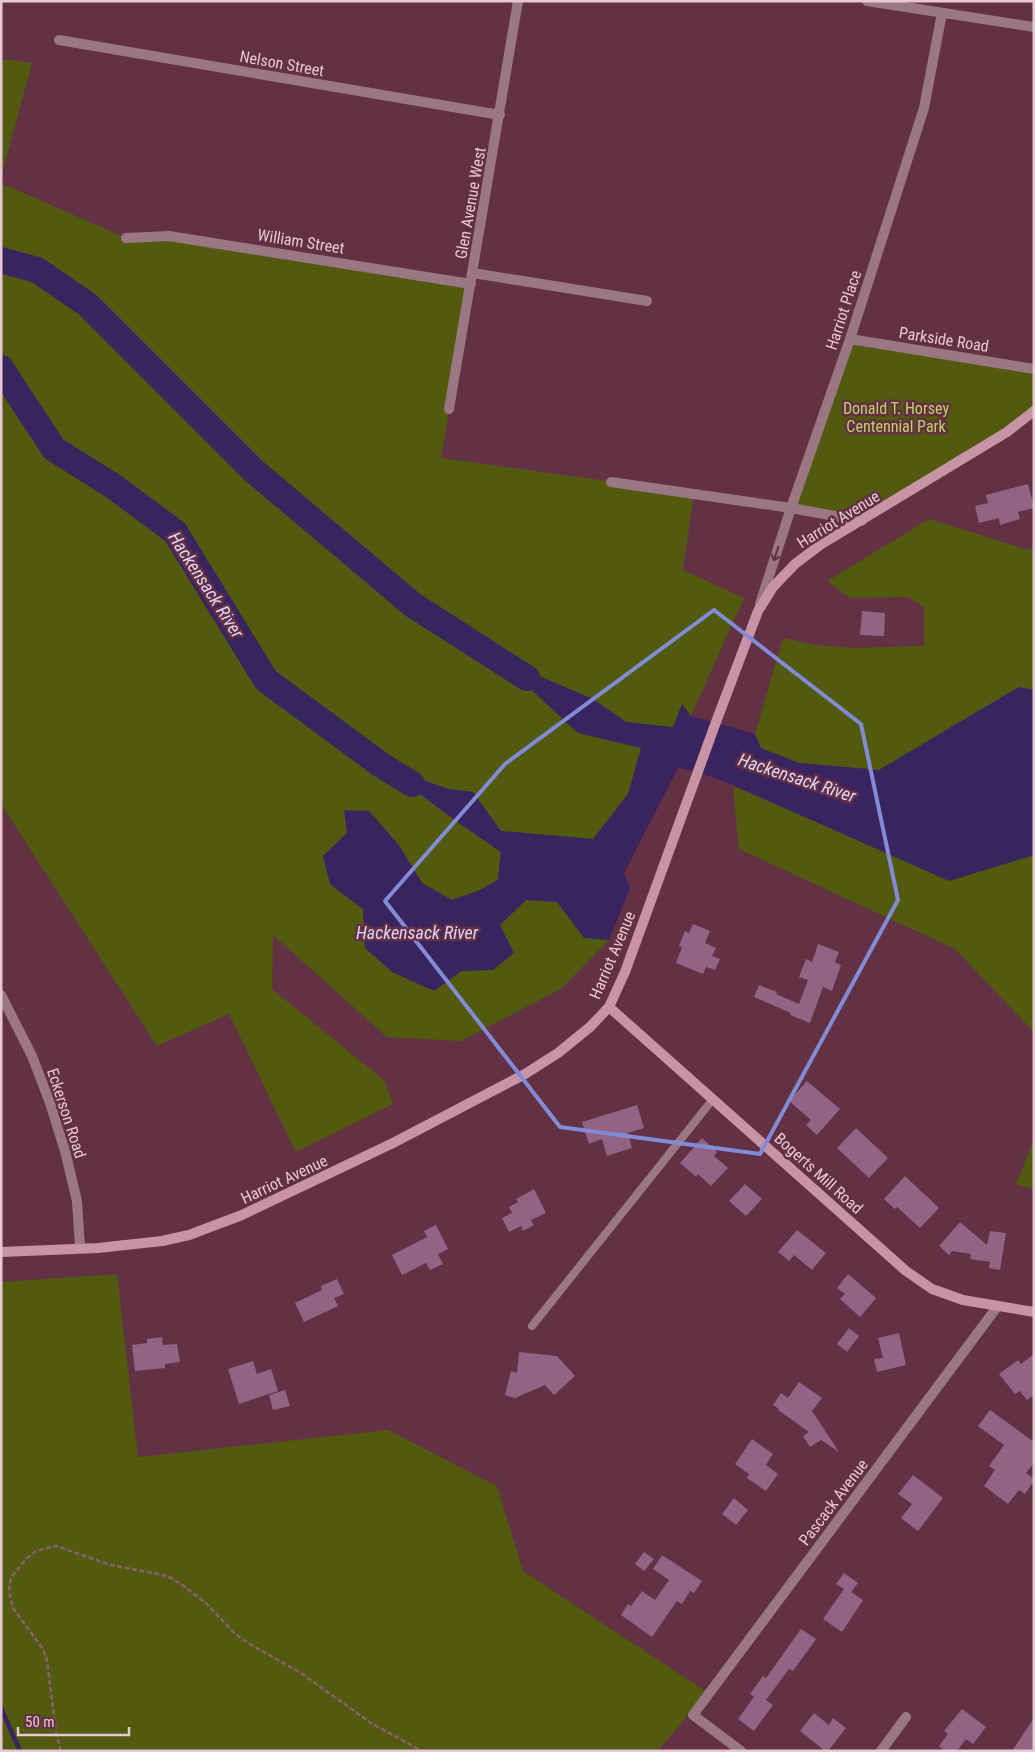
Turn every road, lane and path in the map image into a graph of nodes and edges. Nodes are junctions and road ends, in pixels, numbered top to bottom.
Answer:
1 (518, 1) edge
2 (867, 1) edge
3 (942, 13) junction
4 (1034, 27) edge
5 (59, 40) dead end
6 (500, 115) junction
7 (126, 238) dead end
8 (472, 278) junction
9 (647, 301) dead end
10 (850, 339) junction
11 (1034, 369) edge
12 (449, 409) dead end
13 (1034, 410) edge
14 (610, 482) dead end
15 (791, 508) junction
16 (862, 521) junction
17 (758, 611) junction
18 (1, 995) edge
19 (609, 1007) junction
20 (713, 1099) junction
21 (80, 1248) junction
22 (1, 1252) edge
23 (997, 1306) junction
24 (1034, 1312) edge
25 (532, 1326) dead end
26 (906, 1717) dead end
27 (61, 1751) edge
28 (422, 1751) edge
29 (741, 1751) edge
30 (881, 1751) edge

1 - 6 street, Glen Avenue West
2 - 3 street
3 - 4 street
3 - 10 street, Harriot Place
5 - 6 street, Nelson Street
6 - 8 street, Glen Avenue West
7 - 8 street, William Street
8 - 9 street, William Street
8 - 12 street, Glen Avenue West
10 - 11 street, Parkside Road
10 - 15 street, Harriot Place
13 - 16 street, Harriot Avenue
14 - 15 street
15 - 16 street
15 -> 17 street, Harriot Place
16 - 17 street, Harriot Avenue
17 - 19 street, Harriot Avenue
18 - 21 street, Eckerson Road
19 - 20 street, Bogerts Mill Road
19 - 21 street, Harriot Avenue
20 - 23 street, Bogerts Mill Road
20 - 25 lane
21 - 22 street, Harriot Avenue
23 - 24 street, Bogerts Mill Road
23 - 29 street, Pascack Avenue
26 - 30 street
27 - 28 path

